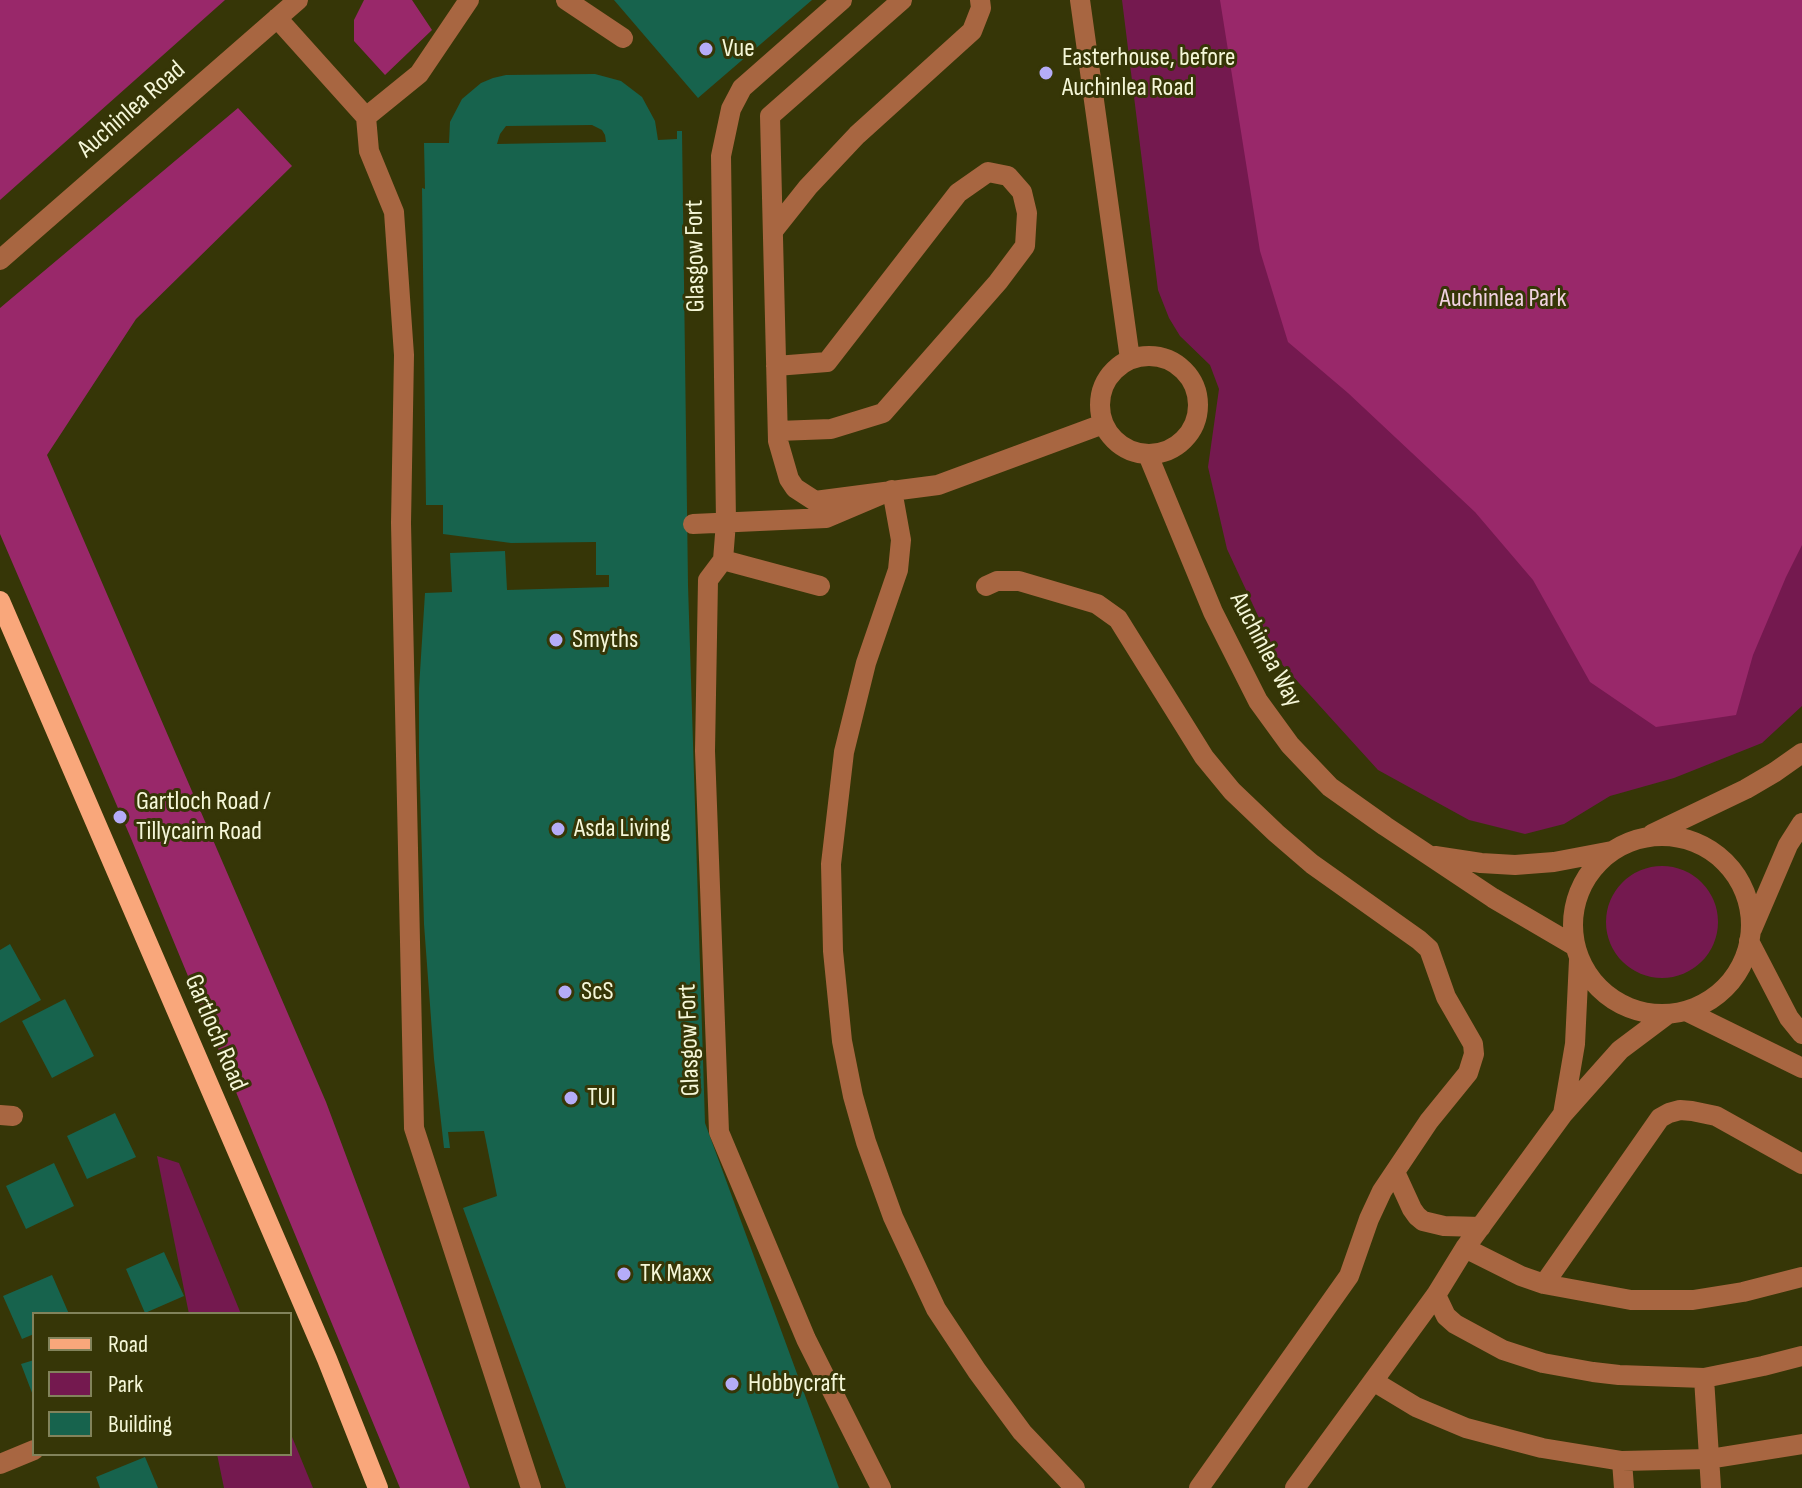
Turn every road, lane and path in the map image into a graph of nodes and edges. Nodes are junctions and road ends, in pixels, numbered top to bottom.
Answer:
1 (298, 0) edge
2 (469, 0) edge
3 (566, 0) edge
4 (842, 0) edge
5 (902, 0) edge
6 (980, 0) edge
7 (1080, 0) edge
8 (277, 18) junction
9 (623, 38) dead end
10 (366, 117) junction
11 (773, 231) junction
12 (0, 260) edge
13 (1130, 359) junction
14 (776, 366) junction
15 (1103, 424) junction
16 (778, 431) junction
17 (1148, 455) junction
18 (892, 490) junction
19 (726, 522) junction
20 (693, 524) dead end
21 (723, 560) junction
22 (820, 586) dead end
23 (986, 586) dead end
24 (0, 601) edge
25 (1802, 753) edge
26 (1802, 823) edge
27 (1644, 837) junction
28 (1612, 851) junction
29 (1431, 855) junction
30 (1750, 937) junction
31 (1577, 953) junction
32 (1677, 1012) junction
33 (1802, 1034) edge
34 (1802, 1068) edge
35 (1563, 1114) junction
36 (1802, 1164) edge
37 (1395, 1172) junction
38 (1481, 1227) junction
39 (1465, 1248) junction
40 (1802, 1277) edge
41 (1544, 1284) junction
42 (1436, 1295) junction
43 (1802, 1356) edge
44 (1704, 1378) junction
45 (1373, 1381) junction
46 (1802, 1444) edge
47 (32, 1451) edge
48 (1709, 1459) junction
49 (1622, 1461) junction
50 (0, 1464) edge
51 (378, 1488) edge
52 (531, 1488) edge
53 (881, 1488) edge
54 (1075, 1488) edge
55 (1199, 1488) edge
56 (1295, 1488) edge
57 (1624, 1488) edge
58 (1711, 1488) edge

1 - 8 street, Auchinlea Road
2 - 10 street
3 - 9 street
4 - 19 street, Glasgow Fort
5 - 11 street
6 - 11 street
7 - 13 street
8 - 10 street
8 - 12 street, Auchinlea Road
10 - 52 street
11 - 14 street
13 - 15 street
13 - 17 street
14 - 16 street
14 - 16 street
15 - 17 street
15 - 18 street
16 - 18 street
17 - 29 street, Auchinlea Way
18 - 19 street
18 - 54 street
19 - 20 street
19 - 21 street, Glasgow Fort
21 - 22 street
21 - 53 street, Glasgow Fort
23 - 37 street
24 - 51 main road, Gartloch Road
25 - 27 street
26 - 30 street
27 - 28 street
27 - 30 street
28 - 29 street, Auchinlea Way
28 - 31 street
29 - 31 street, Auchinlea Way
30 - 32 street
30 - 33 street
31 - 32 street
31 - 35 street
32 - 34 street
32 - 35 street
35 - 38 street
36 - 41 street
37 - 38 street
37 - 55 street
38 - 39 street
39 - 41 street
39 - 42 street
40 - 41 street
42 - 44 street
42 - 45 street
43 - 44 street
44 - 48 street
45 - 49 street
45 - 56 street
46 - 48 street
47 - 50 street
48 - 49 street
48 - 58 street
49 - 57 street

